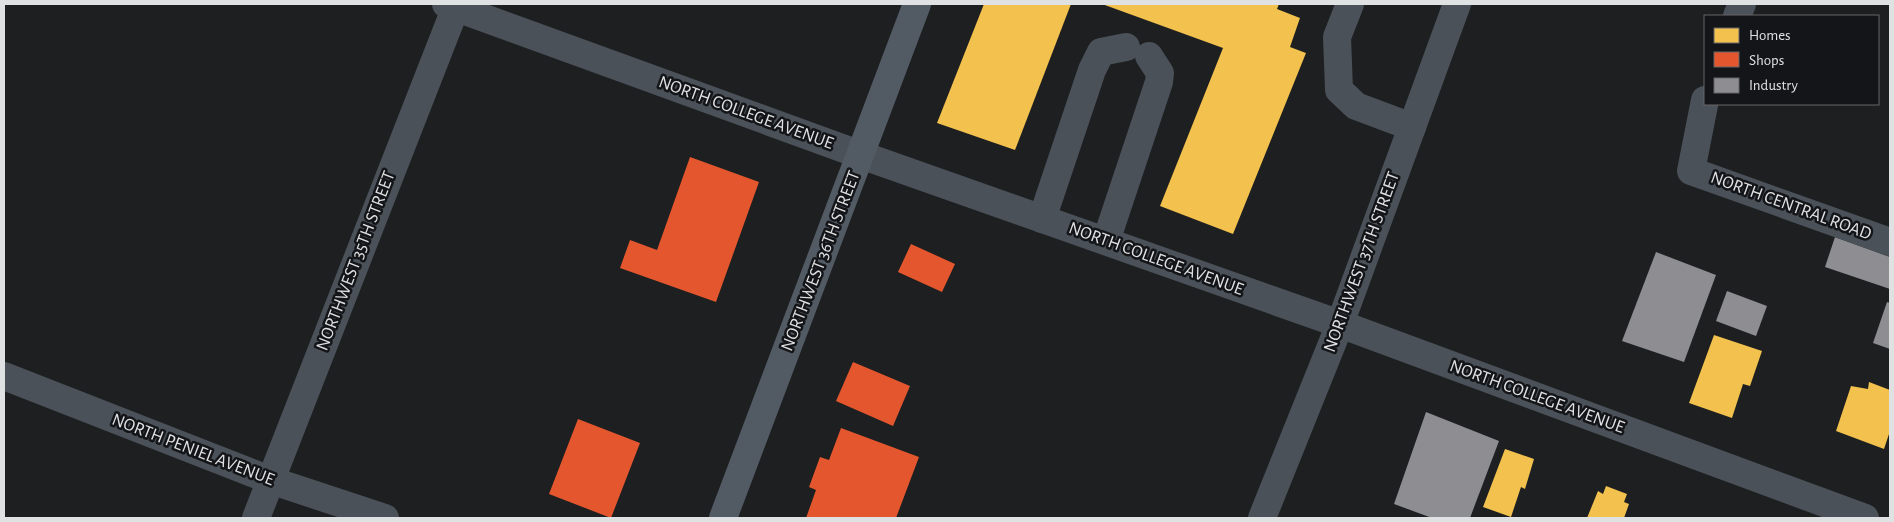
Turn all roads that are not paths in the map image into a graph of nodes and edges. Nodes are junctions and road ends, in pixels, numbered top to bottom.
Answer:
1 (917, 4) edge
2 (1350, 4) edge
3 (1457, 4) edge
4 (453, 5) edge
5 (1704, 105) edge
6 (1412, 127) junction
7 (861, 155) junction
8 (1042, 219) junction
9 (1106, 241) junction
10 (1890, 242) edge
11 (1340, 324) junction
12 (4, 376) edge
13 (270, 480) junction
14 (256, 518) edge
15 (385, 518) edge
16 (723, 518) edge
17 (1262, 518) edge
18 (1865, 518) edge

1 - 7 main road, NORTHWEST 36TH STREET
2 - 6 street
3 - 6 street, NORTHWEST 37TH STREET
4 - 7 street, NORTH COLLEGE AVENUE
4 - 13 street, NORTHWEST 35TH STREET
5 - 10 street, NORTH CENTRAL ROAD
6 - 11 street, NORTHWEST 37TH STREET
7 - 8 street, NORTH COLLEGE AVENUE
7 - 16 main road, NORTHWEST 36TH STREET
8 - 9 street, NORTH COLLEGE AVENUE
8 - 9 street
9 - 11 street, NORTH COLLEGE AVENUE
11 - 17 street, NORTHWEST 37TH STREET
11 - 18 street, NORTH COLLEGE AVENUE
12 - 13 street, NORTH PENIEL AVENUE
13 - 14 street, NORTHWEST 35TH STREET
13 - 15 street, NORTH PENIEL AVENUE

